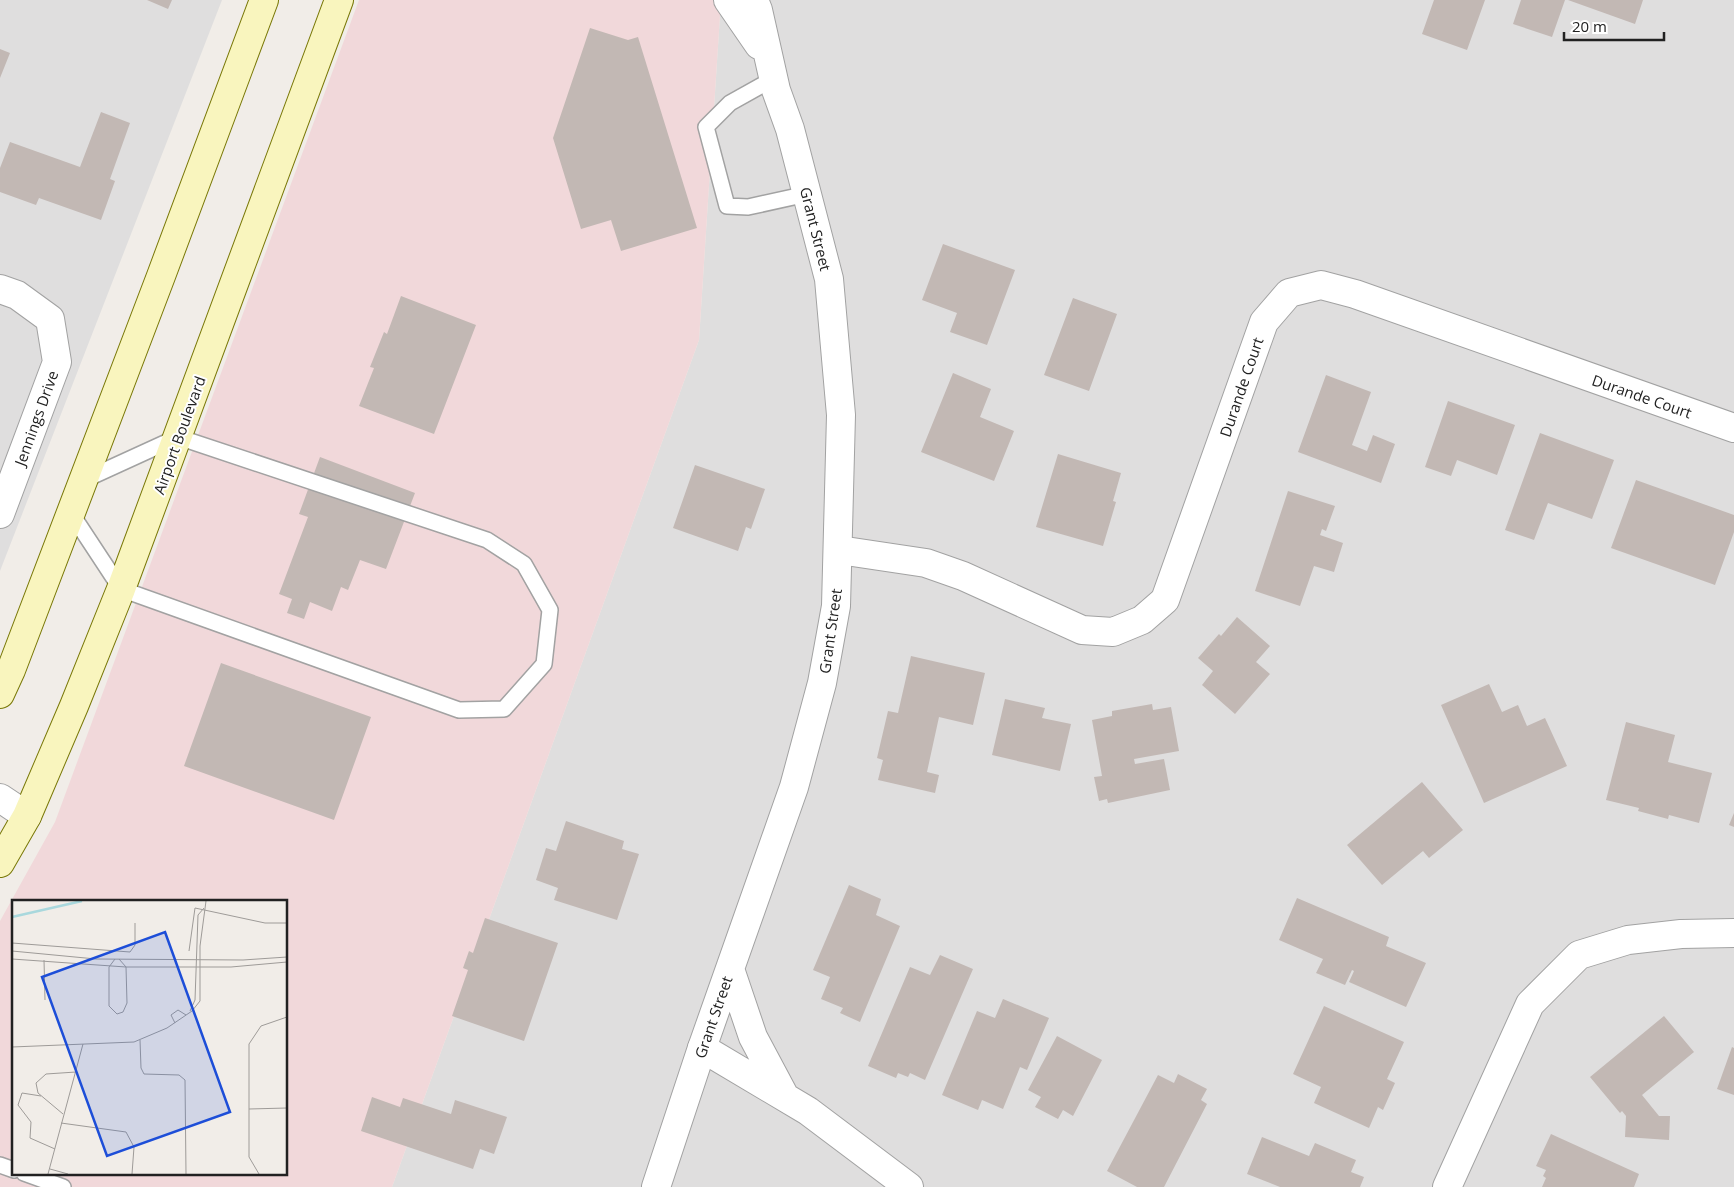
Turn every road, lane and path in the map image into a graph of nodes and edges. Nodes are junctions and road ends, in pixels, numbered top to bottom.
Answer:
1 (264, 0) edge
2 (339, 0) edge
3 (728, 0) edge
4 (754, 0) edge
5 (770, 68) junction
6 (807, 194) junction
7 (0, 289) edge
8 (1734, 428) edge
9 (178, 437) junction
10 (84, 480) junction
11 (71, 513) junction
12 (0, 514) edge
13 (838, 550) junction
14 (121, 589) junction
15 (0, 694) edge
16 (0, 798) edge
17 (27, 816) junction
18 (0, 863) edge
19 (1734, 933) edge
20 (730, 969) junction
21 (702, 1048) junction
22 (785, 1097) junction
23 (0, 1165) edge
24 (12, 1169) edge
25 (27, 1174) edge
26 (63, 1187) edge
27 (656, 1187) edge
28 (909, 1187) edge
29 (1448, 1187) edge

1 - 10 main road
2 - 9 main road, Airport Boulevard
3 - 5 street
4 - 5 street
5 - 6 street, Grant Street
5 - 6 lane
6 - 13 street, Grant Street
7 - 12 street, Jennings Drive
8 - 13 street, Durande Court
9 - 10 lane
9 - 14 main road, Airport Boulevard
9 - 14 lane
10 - 11 main road
11 - 14 lane
11 - 15 main road
13 - 20 street, Grant Street
14 - 17 main road, Airport Boulevard
16 - 17 street
17 - 18 main road, Airport Boulevard
19 - 29 street
20 - 21 street, Grant Street
20 - 22 street
21 - 22 street
21 - 27 street, Grant Street
22 - 28 street
23 - 24 lane
25 - 26 lane

